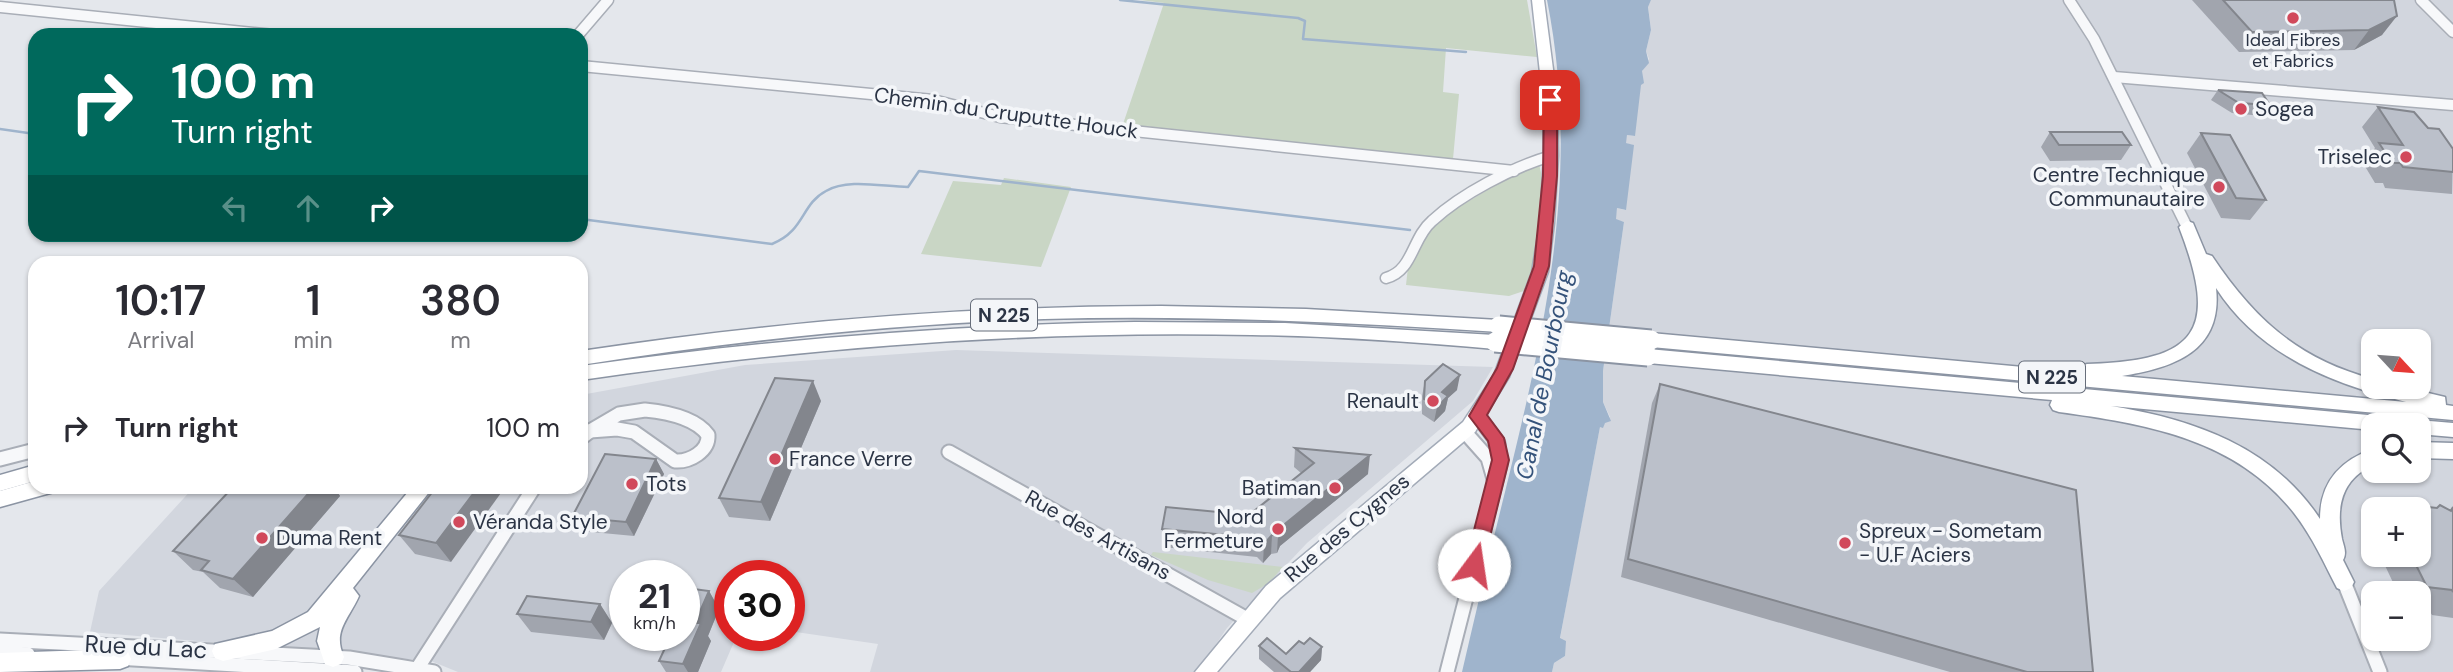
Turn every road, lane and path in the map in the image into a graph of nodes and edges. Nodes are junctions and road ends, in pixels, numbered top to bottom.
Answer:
1 (608, 0) edge
2 (1538, 0) edge
3 (2069, 0) edge
4 (2421, 0) edge
5 (0, 8) edge
6 (203, 28) edge
7 (584, 28) edge
8 (2453, 32) edge
9 (588, 67) edge
10 (2114, 77) junction
11 (2453, 105) edge
12 (1551, 159) junction
13 (1514, 171) junction
14 (2187, 227) junction
15 (1385, 278) dead end
16 (1497, 334) junction
17 (809, 345) junction
18 (1650, 348) junction
19 (588, 357) edge
20 (1912, 364) junction
21 (588, 372) edge
22 (1852, 375) junction
23 (588, 384) edge
24 (2453, 405) edge
25 (2453, 413) edge
26 (1478, 416) junction
27 (2361, 421) edge
28 (2431, 428) edge
29 (2453, 430) edge
30 (1464, 431) junction
31 (588, 433) edge
32 (588, 435) edge
33 (2431, 450) edge
34 (2453, 451) edge
35 (28, 452) edge
36 (950, 452) dead end
37 (0, 459) edge
38 (2361, 462) edge
39 (28, 475) edge
40 (0, 481) edge
41 (1494, 484) junction
42 (28, 491) edge
43 (418, 494) edge
44 (431, 494) edge
45 (530, 494) edge
46 (0, 499) edge
47 (2344, 582) junction
48 (349, 596) junction
49 (1247, 619) junction
50 (0, 640) edge
51 (0, 652) edge
52 (268, 654) junction
53 (333, 657) junction
54 (223, 658) junction
55 (120, 659) junction
56 (0, 663) edge
57 (410, 670) edge
58 (355, 672) edge
59 (434, 672) edge
60 (1207, 672) edge
61 (1447, 672) edge
62 (2380, 672) edge

1 - 7 street
2 - 12 main road, Rue des Cygnes
3 - 10 street
4 - 8 street
5 - 6 street
9 - 13 street, Chemin du Cruputte Houck
10 - 11 street
10 - 14 street
12 - 13 street
12 - 26 main road, Rue des Cygnes
13 - 15 street
14 - 20 highway
14 - 24 highway
16 - 17 highway, N 225
16 - 18 highway, N 225, bridge
16 - 19 highway, N 225
17 - 21 highway, N 225
17 - 23 highway
18 - 20 highway, N 225
18 - 22 highway, N 225
20 - 25 highway, N 225
22 - 27 highway, N 225
22 - 47 highway
26 - 30 main road, Rue des Cygnes
26 - 41 street
28 - 29 highway
30 - 41 street
30 - 49 main road, Rue des Cygnes
31 - 32 street
33 - 34 highway
35 - 37 street
36 - 49 street, Rue des Artisans
38 - 47 highway
39 - 40 highway
41 - 61 street
42 - 46 highway
43 - 54 highway
44 - 48 highway
45 - 57 street
47 - 62 street
48 - 52 highway
48 - 53 highway
49 - 60 main road, Rue des Cygnes
50 - 54 street, Rue du Lac
51 - 55 street, Rue du Lac
52 - 53 street
52 - 54 street
53 - 57 street
54 - 55 street, Rue du Lac
54 - 58 street, Rue du Lac
55 - 56 highway
57 - 59 street

